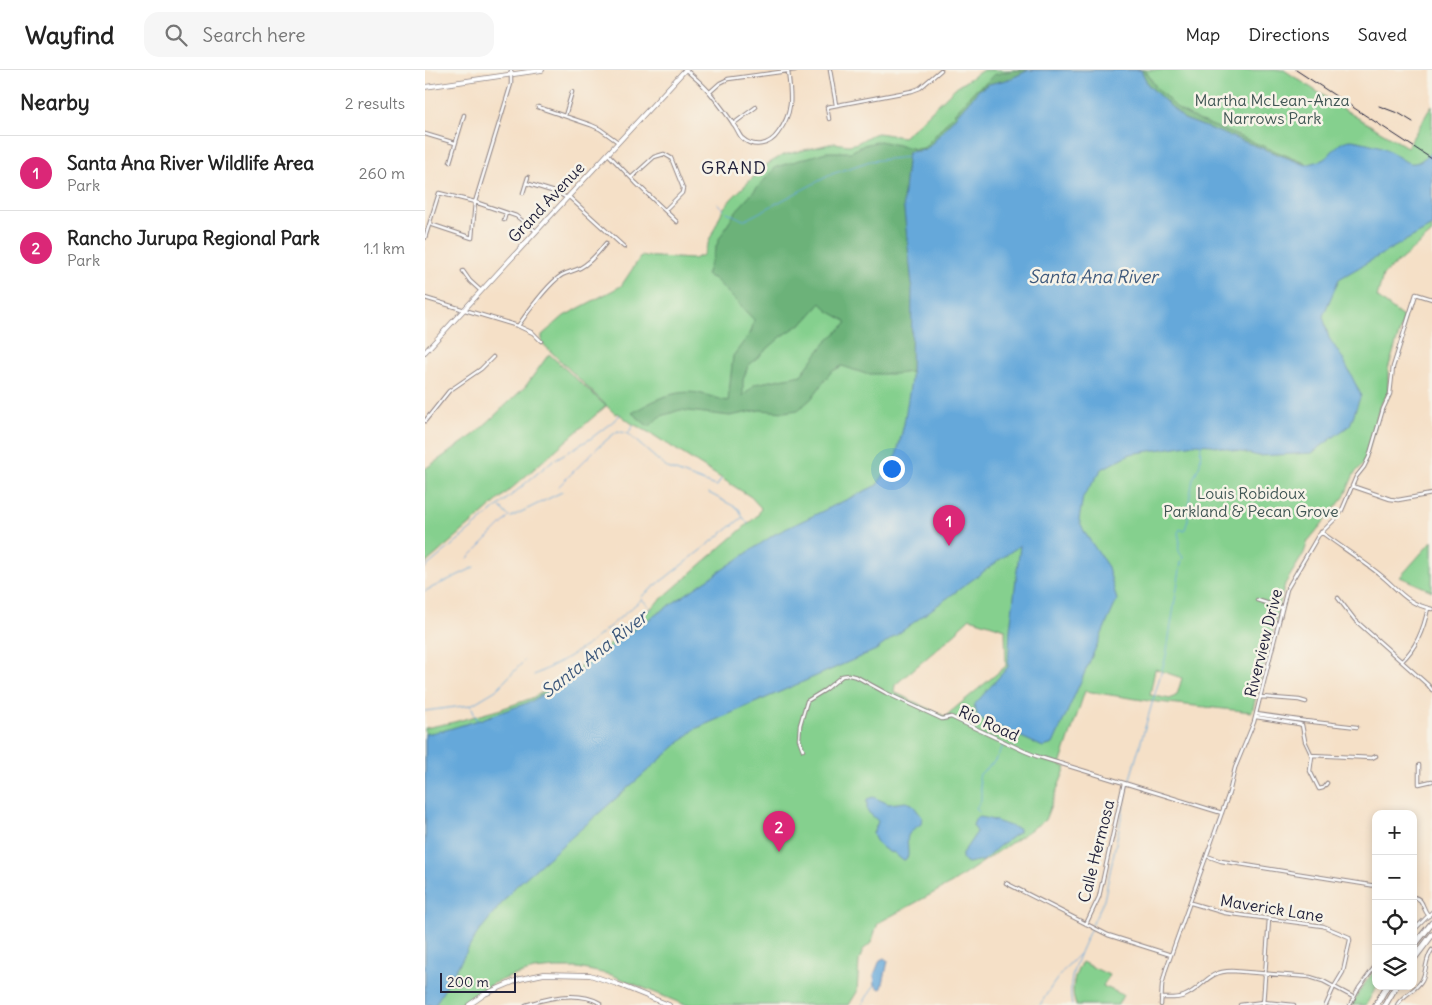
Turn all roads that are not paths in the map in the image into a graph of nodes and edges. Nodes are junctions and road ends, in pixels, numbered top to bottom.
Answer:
1 (542, 70) edge
2 (686, 70) edge
3 (795, 70) edge
4 (830, 70) edge
5 (941, 70) edge
6 (788, 71) edge
7 (511, 72) edge
8 (425, 87) edge
9 (572, 92) dead end
10 (710, 92) junction
11 (836, 105) junction
12 (537, 107) dead end
13 (756, 107) dead end
14 (464, 115) dead end
15 (565, 116) junction
16 (829, 119) dead end
17 (733, 124) junction
18 (425, 134) edge
19 (618, 142) junction
20 (455, 143) junction
21 (608, 154) junction
22 (450, 162) dead end
23 (528, 176) dead end
24 (632, 177) junction
25 (526, 183) junction
26 (523, 193) dead end
27 (567, 197) junction
28 (475, 202) junction
29 (665, 210) junction
30 (506, 213) junction
31 (504, 220) dead end
32 (677, 222) dead end
33 (430, 224) junction
34 (536, 231) junction
35 (425, 238) edge
36 (606, 243) dead end
37 (624, 247) dead end
38 (463, 271) dead end
39 (481, 291) junction
40 (425, 298) edge
41 (1432, 299) edge
42 (463, 310) junction
43 (518, 326) junction
44 (541, 341) dead end
45 (425, 352) edge
46 (493, 357) dead end
47 (425, 421) edge
48 (1352, 486) junction
49 (1432, 494) edge
50 (1321, 532) junction
51 (1338, 598) dead end
52 (1257, 600) dead end
53 (1283, 608) junction
54 (1428, 608) junction
55 (1432, 609) edge
56 (1402, 661) junction
57 (1432, 690) edge
58 (1261, 697) junction
59 (1307, 702) dead end
60 (1256, 715) junction
61 (1301, 722) junction
62 (1357, 727) dead end
63 (803, 750) dead end
64 (1311, 755) junction
65 (1376, 756) dead end
66 (1419, 765) dead end
67 (1432, 782) edge
68 (1327, 783) dead end
69 (1127, 784) junction
70 (1222, 813) junction
71 (1207, 856) junction
72 (1006, 883) dead end
73 (1372, 885) edge
74 (1417, 898) edge
75 (1191, 903) junction
76 (1432, 912) edge
77 (1429, 916) junction
78 (1269, 919) junction
79 (1432, 923) edge
80 (1088, 925) junction
81 (1417, 927) edge
82 (1432, 935) edge
83 (1415, 945) edge
84 (1432, 950) edge
85 (1171, 955) junction
86 (1417, 955) edge
87 (1372, 971) edge
88 (1265, 973) junction
89 (1334, 987) junction
90 (1385, 990) edge
91 (1394, 990) edge
92 (1353, 997) junction
93 (1161, 998) junction
94 (600, 1004) edge
95 (662, 1004) edge
96 (1263, 1004) edge
97 (469, 1005) edge
98 (526, 1005) edge
99 (669, 1005) edge
100 (1161, 1005) edge
101 (1240, 1005) edge
102 (1294, 1005) edge
103 (1326, 1005) edge
104 (1350, 1005) edge
105 (1376, 1005) edge
106 (1385, 1005) edge
107 (1397, 1005) edge

1 - 7 street
2 - 10 street
2 - 19 street, Grand Avenue
3 - 6 street
4 - 11 street
5 - 11 street
6 - 10 street
6 - 17 street
7 - 8 street
7 - 28 street
9 - 15 street
10 - 17 street
11 - 16 street
12 - 15 street
13 - 17 street
14 - 20 street
15 - 19 street
18 - 20 street
19 - 21 street, Grand Avenue
20 - 22 street
21 - 24 street
21 - 27 street, Grand Avenue
23 - 25 street
24 - 29 street
24 - 29 street
25 - 26 street
25 - 27 street
27 - 34 street, Grand Avenue
27 - 37 street
28 - 30 street
28 - 33 street
28 - 33 street
29 - 32 street
30 - 31 street
30 - 34 street
33 - 35 street
34 - 39 street, Grand Avenue
36 - 43 street
38 - 39 street
39 - 42 street, Grand Avenue
40 - 42 street
41 - 48 street, Riverview Drive
42 - 43 street
42 - 45 street, Grand Avenue
43 - 44 street
46 - 47 street
48 - 49 street
48 - 50 street, Riverview Drive
50 - 53 street, Riverview Drive
50 - 54 street
51 - 56 street
52 - 53 street
53 - 58 street, Riverview Drive
54 - 55 street
54 - 56 street
56 - 57 street
58 - 59 street
58 - 60 street, Riverview Drive
60 - 61 street
60 - 70 street, Riverview Drive
61 - 62 street
61 - 64 street
63 - 69 street, Rio Road
64 - 65 street
64 - 68 street
66 - 67 street
69 - 70 street, Rio Road
69 - 80 street, Calle Hermosa
70 - 71 street, Riverview Drive
71 - 73 street
71 - 75 street, Riverview Drive
72 - 80 street
74 - 77 street
75 - 78 street, Maverick Lane
75 - 85 street, Riverview Drive
76 - 77 street
77 - 81 street
78 - 88 street
78 - 89 street, Maverick Lane
79 - 83 main road
80 - 85 street
82 - 86 main road
84 - 107 street
85 - 93 street, Riverview Drive
87 - 92 street
88 - 89 street
88 - 93 street
88 - 96 street
89 - 92 street
89 - 103 street
90 - 105 main road
91 - 106 main road
92 - 104 street
93 - 100 street, Riverview Drive
94 - 98 street
95 - 97 street
95 - 99 street
96 - 101 street
96 - 102 street

